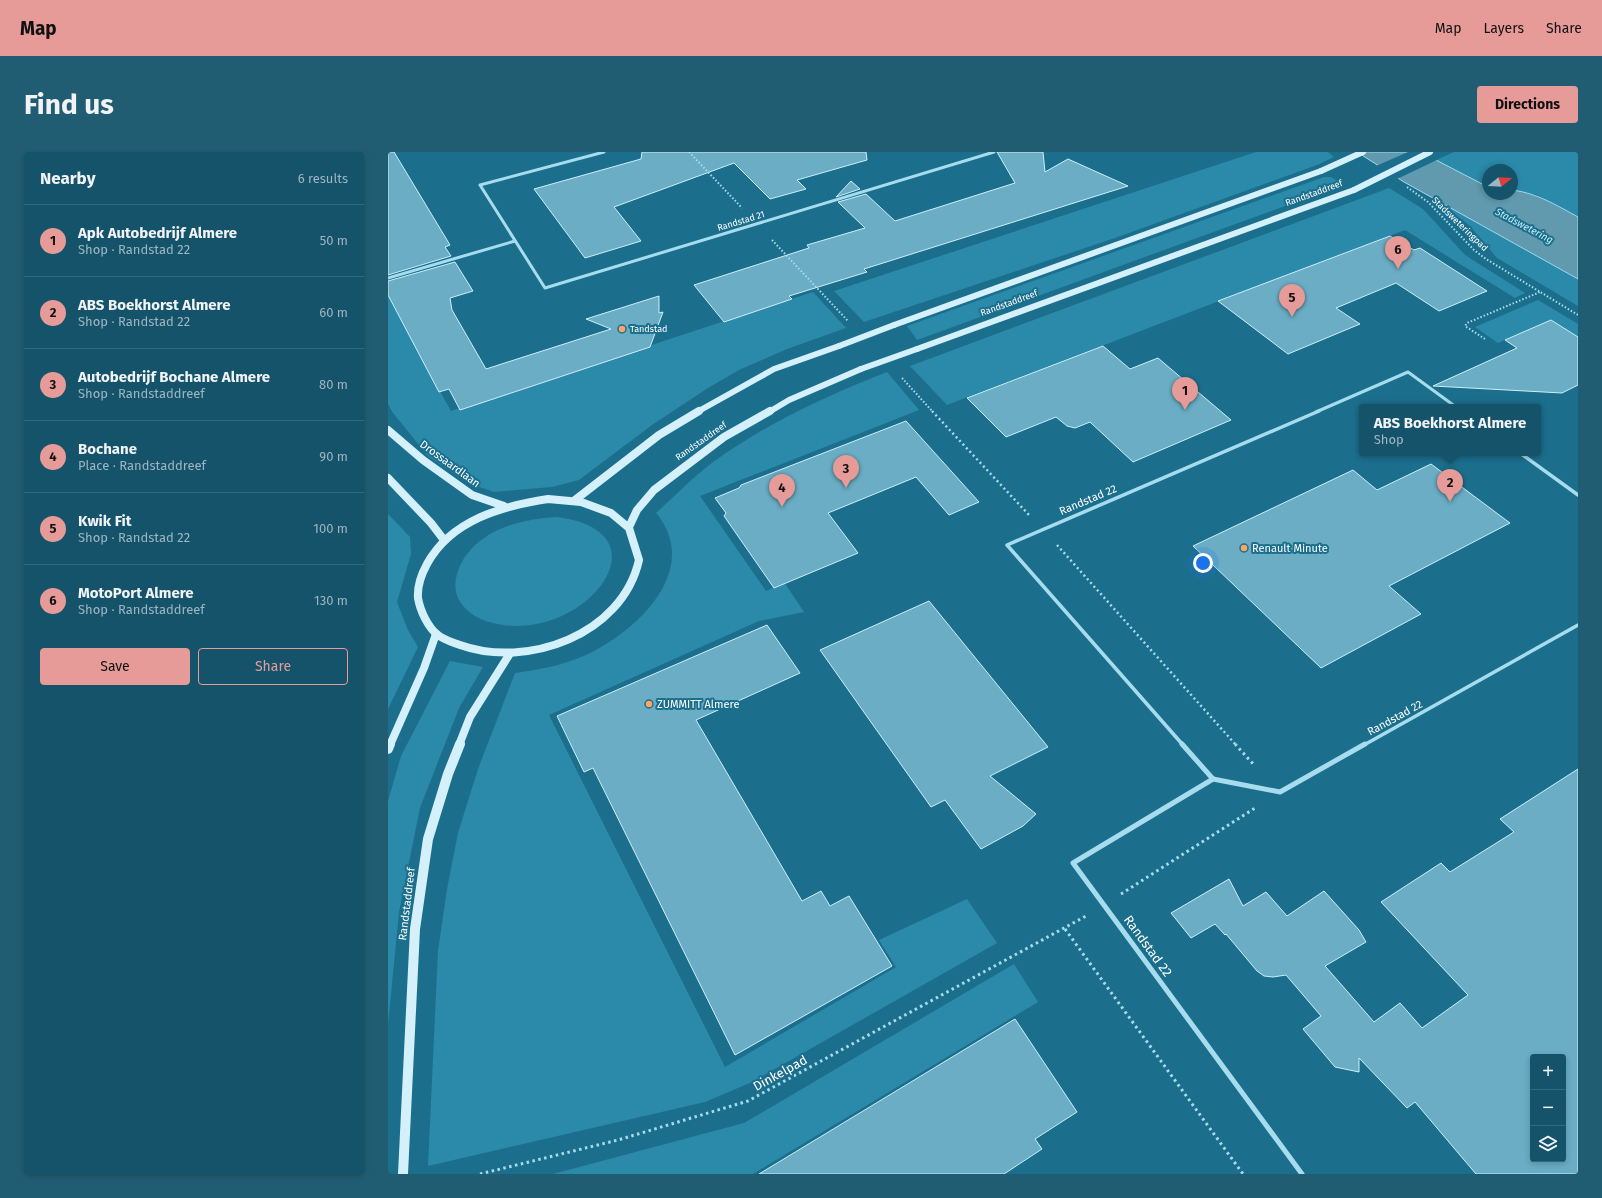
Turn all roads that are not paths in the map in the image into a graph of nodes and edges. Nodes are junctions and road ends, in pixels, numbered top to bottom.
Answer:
1 (604, 152) edge
2 (994, 152) edge
3 (1362, 152) edge
4 (1430, 152) edge
5 (515, 241) junction
6 (388, 278) edge
7 (1452, 404) edge
8 (388, 430) edge
9 (1524, 456) edge
10 (388, 478) edge
11 (1578, 495) edge
12 (575, 500) junction
13 (504, 506) junction
14 (629, 527) junction
15 (444, 540) junction
16 (1578, 625) edge
17 (436, 634) junction
18 (509, 654) junction
19 (388, 749) edge
20 (1213, 779) junction
21 (404, 1171) edge
22 (1302, 1174) edge

1 - 5 street, Randstad 21
2 - 5 street, Randstad 21
3 - 12 main road, Randstaddreef, bridge
4 - 14 main road, Randstaddreef, bridge
5 - 6 street
7 - 20 street, Randstad 22
8 - 13 main road, Drossaardlaan
9 - 11 street
10 - 15 main road
12 - 13 main road
12 - 14 main road
13 - 15 main road
14 - 18 main road
15 - 17 main road
16 - 20 street, Randstad 22
17 - 18 main road
17 - 19 main road
18 - 21 main road, Randstaddreef
20 - 22 street, Randstad 22

